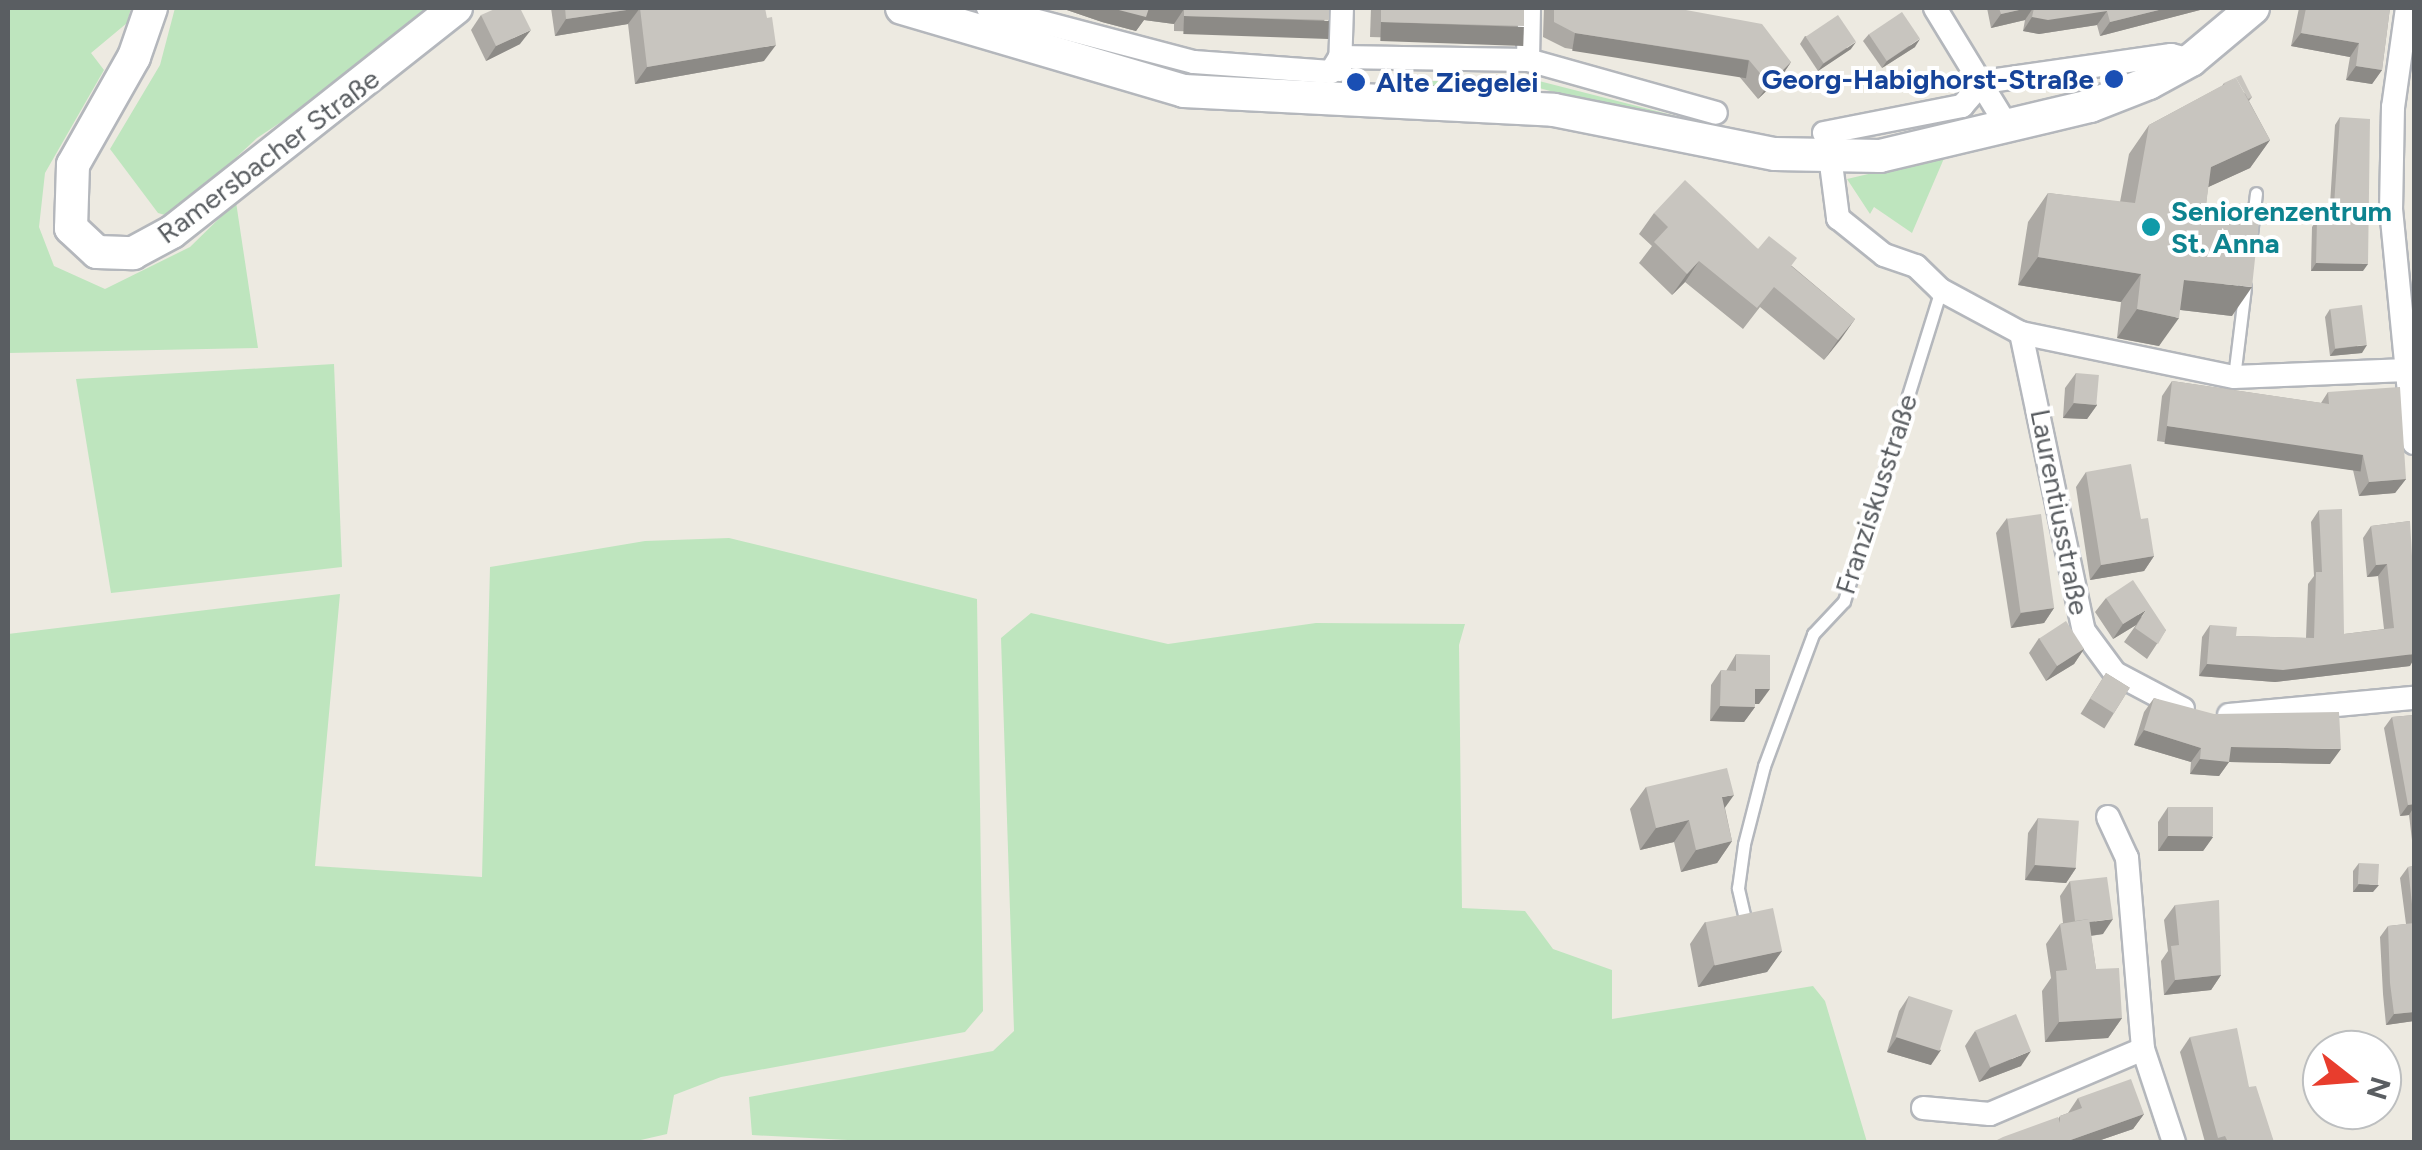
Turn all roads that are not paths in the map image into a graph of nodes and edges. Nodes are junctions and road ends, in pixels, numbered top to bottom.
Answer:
1 (151, 8) edge
2 (456, 8) edge
3 (902, 8) edge
4 (988, 8) edge
5 (1342, 8) edge
6 (1528, 8) edge
7 (1934, 8) edge
8 (2253, 8) edge
9 (2407, 8) edge
10 (1340, 57) junction
11 (1528, 60) junction
12 (2192, 60) junction
13 (1982, 82) junction
14 (1340, 98) junction
15 (1716, 114) dead end
16 (2007, 126) junction
17 (1827, 145) junction
18 (2256, 193) dead end
19 (2249, 248) edge
20 (2247, 267) edge
21 (1941, 290) junction
22 (2021, 333) junction
23 (2407, 370) junction
24 (2234, 377) junction
25 (2414, 442) edge
26 (2414, 698) edge
27 (2108, 816) dead end
28 (1746, 919) edge
29 (2143, 1050) junction
30 (1923, 1108) dead end
31 (2174, 1142) edge

1 - 2 main road, Ramersbacher Straße
3 - 14 main road
4 - 10 street
5 - 10 street
6 - 11 street
7 - 13 street
8 - 12 main road
9 - 23 street
10 - 11 street
10 - 14 street
11 - 15 street
12 - 13 street
12 - 16 main road
13 - 16 street
13 - 17 street
14 - 17 main road
16 - 17 main road
17 - 21 street
18 - 19 lane
20 - 24 lane
21 - 22 street
21 - 28 lane, Franziskusstraße
22 - 24 street
22 - 26 street, Laurentiusstraße
23 - 24 street
23 - 25 street
27 - 29 street
29 - 30 street
29 - 31 street

